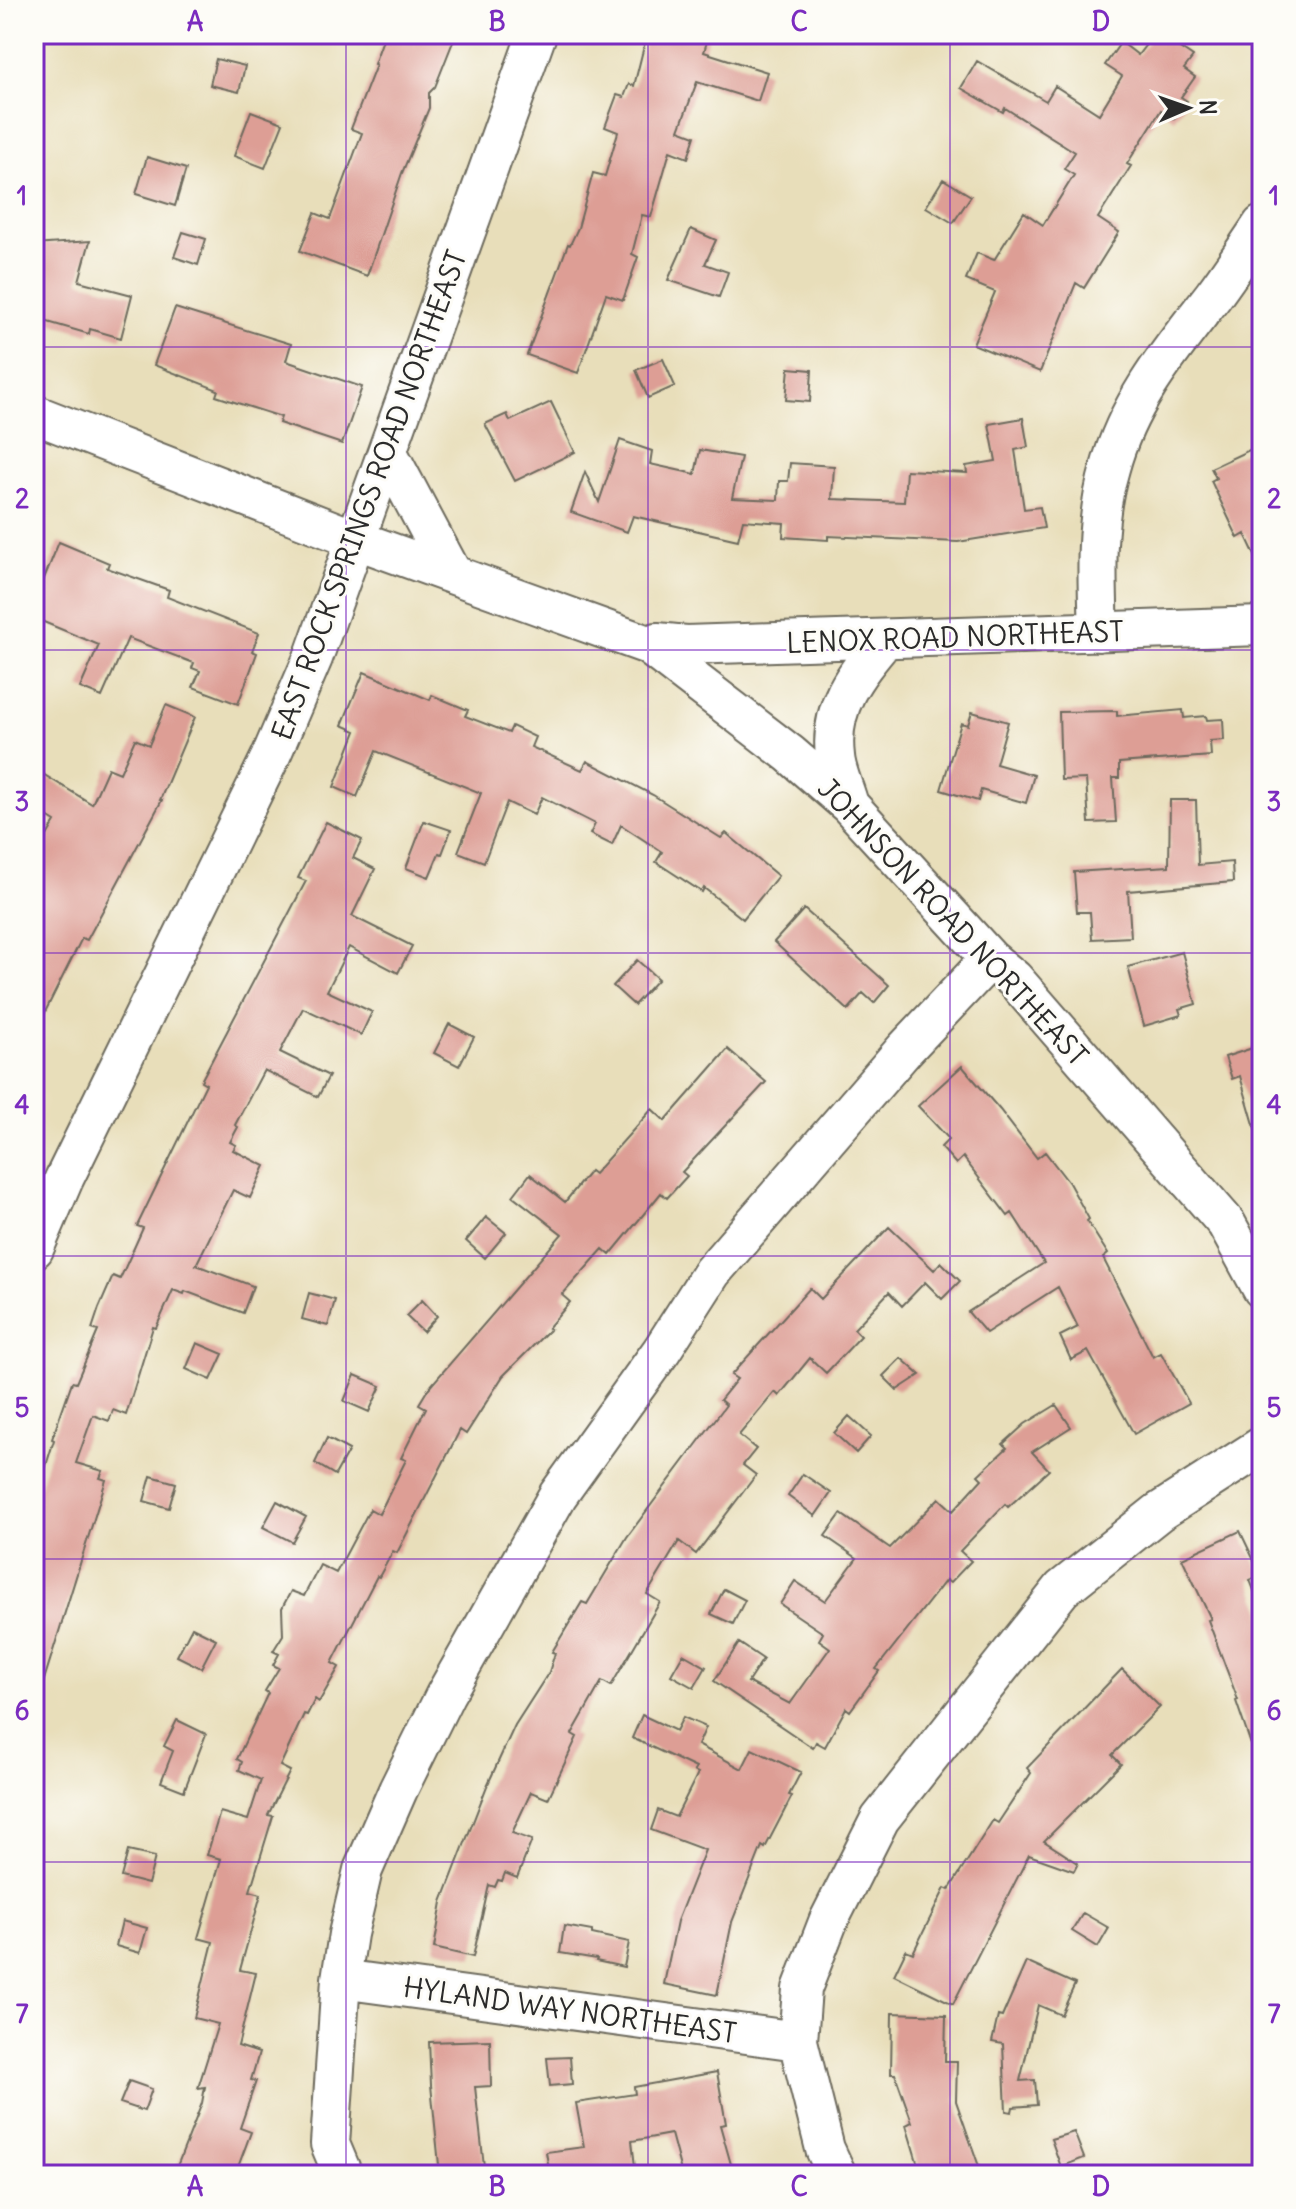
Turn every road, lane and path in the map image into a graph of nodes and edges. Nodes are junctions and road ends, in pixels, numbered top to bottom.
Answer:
1 (537, 34) edge
2 (1262, 225) edge
3 (34, 414) edge
4 (388, 453) junction
5 (357, 540) junction
6 (452, 573) junction
7 (1262, 626) edge
8 (1099, 632) junction
9 (885, 639) junction
10 (648, 645) junction
11 (849, 805) junction
12 (990, 959) junction
13 (34, 1249) edge
14 (1259, 1276) edge
15 (1262, 1446) edge
16 (341, 1979) junction
17 (798, 2041) junction
18 (333, 2165) edge
19 (837, 2175) edge

1 - 4 street, EAST ROCK SPRINGS ROAD NORTHEAST
2 - 8 street
3 - 5 street, JOHNSON ROAD NORTHEAST
4 - 5 street, EAST ROCK SPRINGS ROAD NORTHEAST
4 - 6 street
5 - 6 street, JOHNSON ROAD NORTHEAST
5 - 13 street, EAST ROCK SPRINGS ROAD NORTHEAST
6 - 10 street, JOHNSON ROAD NORTHEAST
7 - 8 street, LENOX ROAD NORTHEAST
8 - 9 street, LENOX ROAD NORTHEAST
9 - 10 street, LENOX ROAD NORTHEAST
9 - 11 street
10 - 11 street, JOHNSON ROAD NORTHEAST
11 - 12 street, JOHNSON ROAD NORTHEAST
12 - 14 street, JOHNSON ROAD NORTHEAST
12 - 16 street
15 - 17 street
16 - 17 street, HYLAND WAY NORTHEAST
16 - 18 street
17 - 19 street

